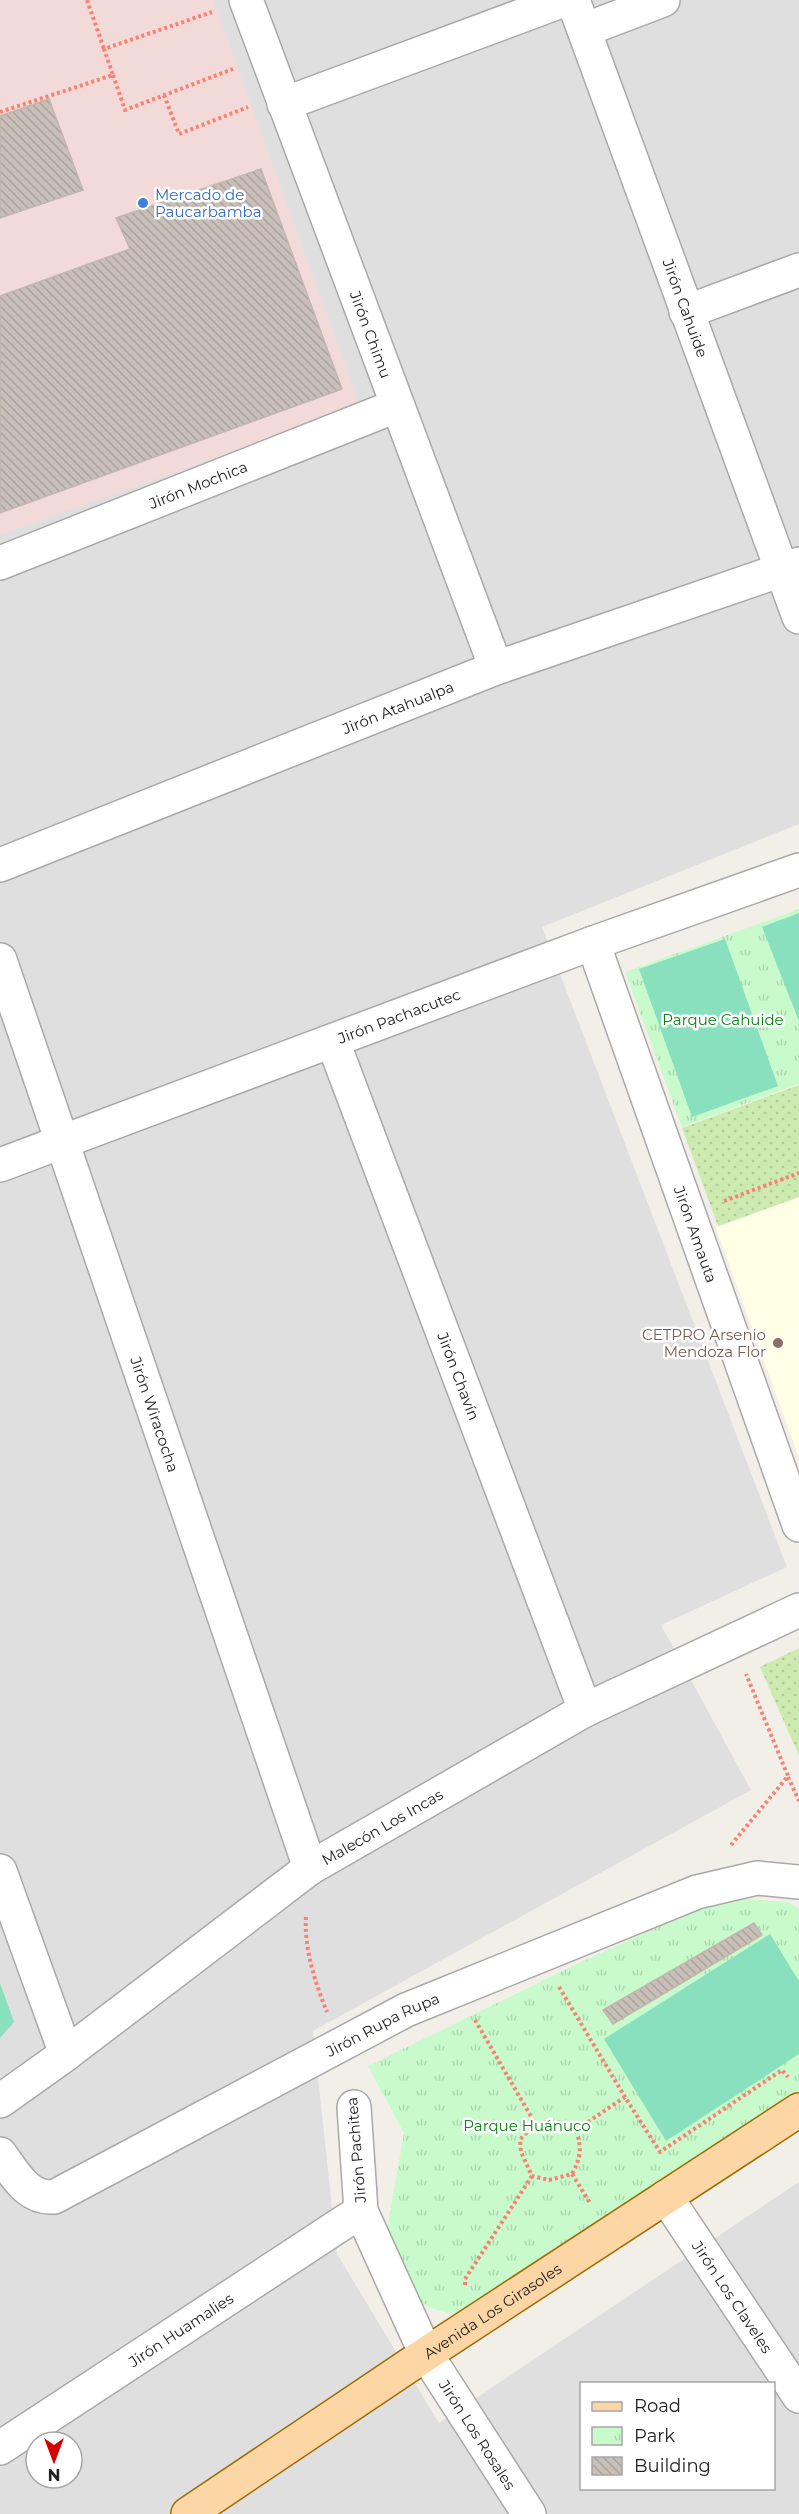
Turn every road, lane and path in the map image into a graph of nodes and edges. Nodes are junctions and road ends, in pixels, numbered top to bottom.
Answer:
1 (87, 0) edge
2 (246, 0) edge
3 (564, 0) edge
4 (663, 0) edge
5 (578, 15) edge
6 (104, 49) junction
7 (244, 65) dead end
8 (113, 75) junction
9 (164, 95) junction
10 (270, 104) junction
11 (0, 112) edge
12 (799, 270) edge
13 (686, 312) junction
14 (396, 406) junction
15 (0, 563) edge
16 (791, 567) edge
17 (799, 617) edge
18 (496, 668) junction
19 (0, 865) edge
20 (799, 870) edge
21 (593, 942) junction
22 (0, 960) edge
23 (333, 1042) junction
24 (60, 1142) junction
25 (0, 1166) edge
26 (799, 1173) edge
27 (688, 1214) junction
28 (799, 1525) edge
29 (799, 1610) edge
30 (732, 1641) junction
31 (585, 1710) junction
32 (788, 1776) junction
33 (799, 1801) edge
34 (730, 1847) dead end
35 (310, 1868) junction
36 (0, 1871) edge
37 (799, 1882) edge
38 (553, 1977) dead end
39 (472, 2016) dead end
40 (341, 2045) junction
41 (66, 2054) junction
42 (782, 2070) dead end
43 (626, 2097) junction
44 (0, 2101) edge
45 (354, 2107) dead end
46 (799, 2110) edge
47 (536, 2126) junction
48 (576, 2130) junction
49 (0, 2154) edge
50 (572, 2174) junction
51 (532, 2176) junction
52 (666, 2197) junction
53 (589, 2201) dead end
54 (361, 2211) junction
55 (465, 2279) dead end
56 (426, 2354) junction
57 (799, 2396) edge
58 (0, 2448) edge
59 (188, 2514) edge
60 (529, 2514) edge

1 - 6 path
2 - 6 path
2 - 10 street, Jirón Chimu
3 - 10 street
4 - 5 street
5 - 13 street, Jirón Cahuide
6 - 8 path
7 - 9 path
8 - 9 path
8 - 11 path
9 - 10 path
10 - 14 street, Jirón Chimu
12 - 13 street
13 - 16 street, Jirón Cahuide
14 - 15 street, Jirón Mochica
14 - 18 street, Jirón Chimu
16 - 17 street, Jirón Cahuide
16 - 18 street, Jirón Atahualpa
18 - 19 street, Jirón Atahualpa
20 - 21 street, Jirón Pachacutec
21 - 23 street, Jirón Pachacutec
21 - 27 street, Jirón Amauta
22 - 24 street, Jirón Wiracocha
23 - 24 street, Jirón Pachacutec
23 - 31 street, Jirón Chavín
24 - 25 street, Jirón Pachacutec
24 - 35 street, Jirón Wiracocha
26 - 27 path
27 - 28 street, Jirón Amauta
29 - 30 street, Malecón Los Incas
30 - 31 street, Malecón Los Incas
30 - 32 path
31 - 35 street, Malecón Los Incas
32 - 33 path
32 - 34 path
35 - 40 path
35 - 41 street, Malecón Los Incas
36 - 41 street
37 - 40 street, Jirón Rupa Rupa
38 - 43 path
39 - 47 path
40 - 49 street, Jirón Rupa Rupa
41 - 44 street, Malecón Los Incas
42 - 43 path
43 - 48 path
45 - 54 street, Jirón Pachitea
46 - 52 main road, Avenida Los Girasoles
47 - 48 path
47 - 51 path
48 - 50 path
50 - 51 path
50 - 53 path
51 - 55 path
52 - 56 main road, Avenida Los Girasoles
52 - 57 street, Jirón Los Claveles
54 - 56 street, Jirón Pachitea
54 - 58 street, Jirón Huamalies
56 - 59 main road, Avenida Los Girasoles
56 - 60 street, Jirón Los Rosales

